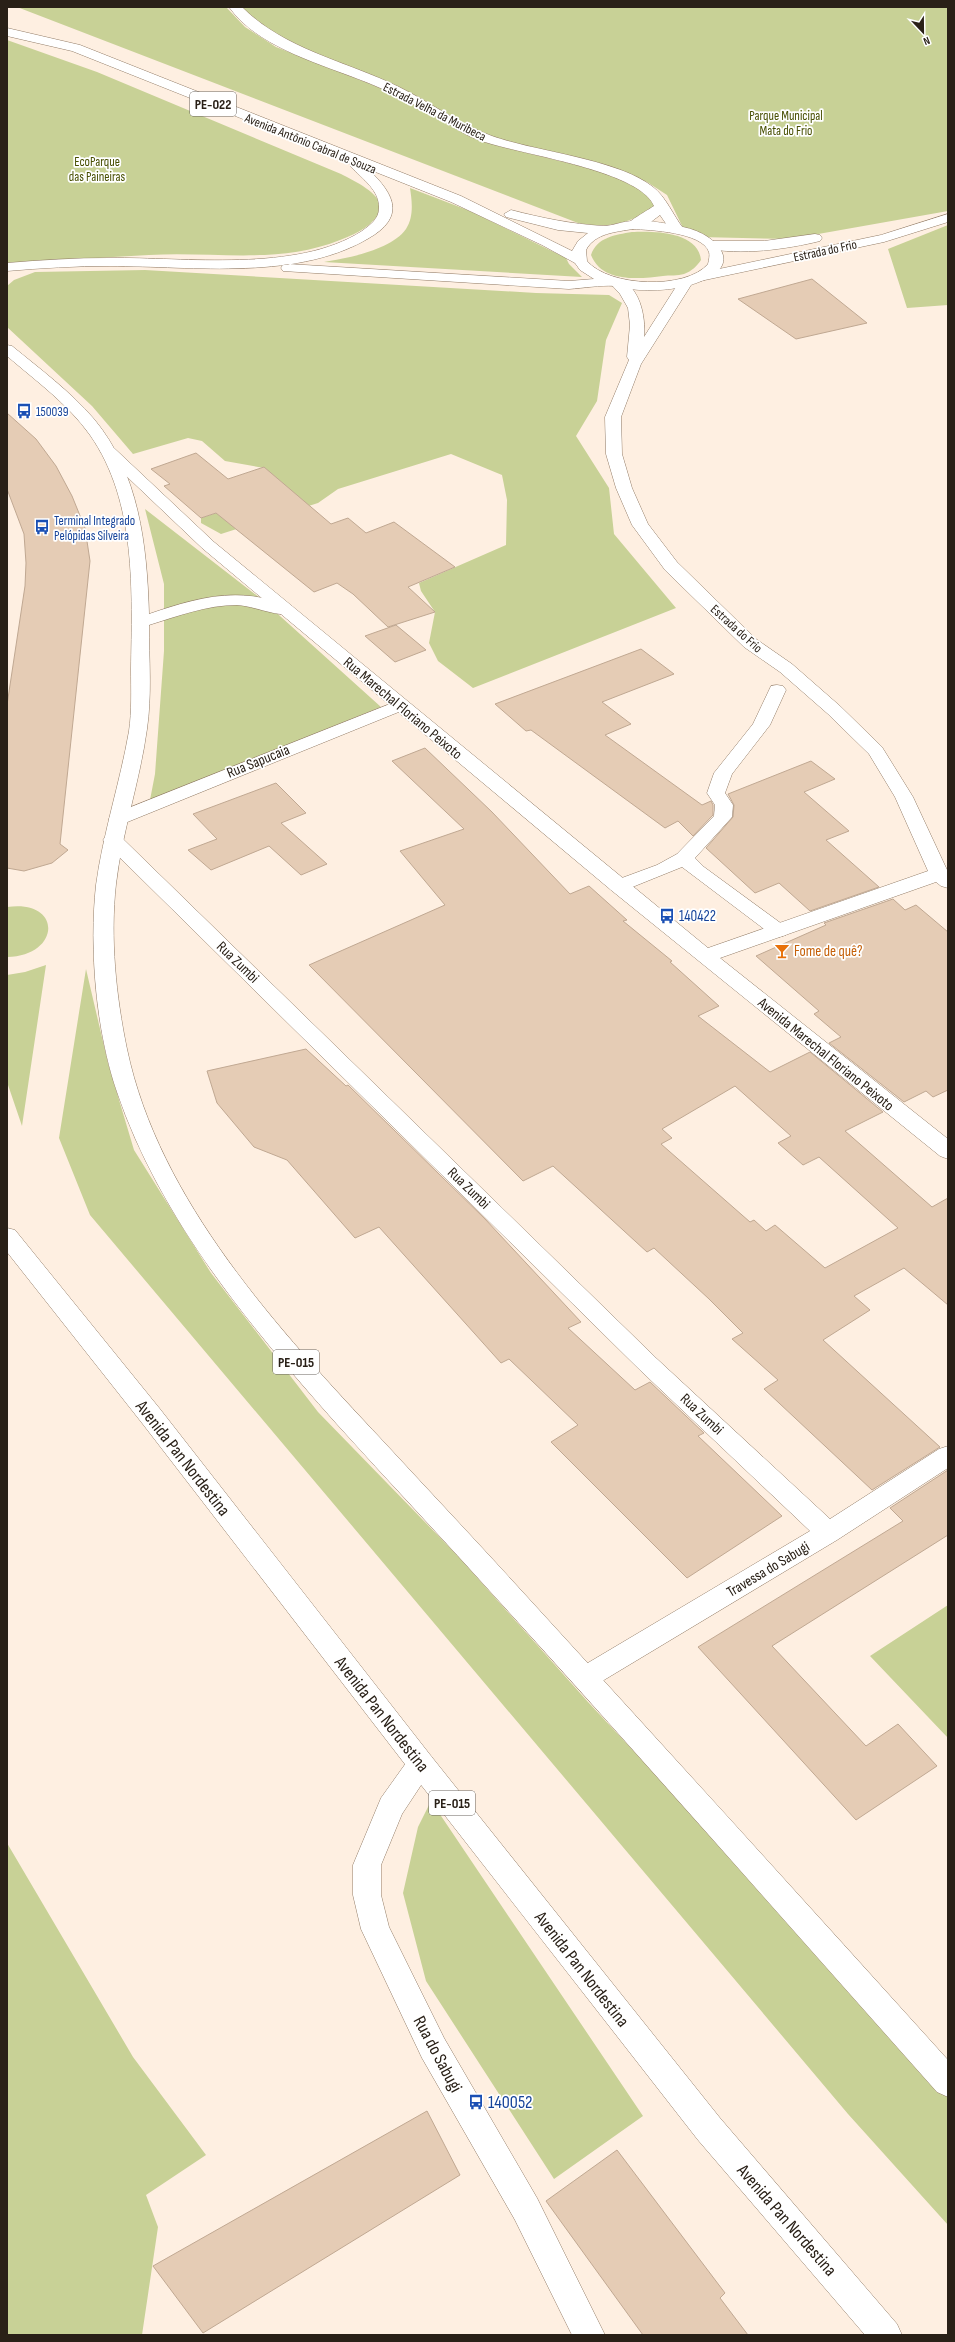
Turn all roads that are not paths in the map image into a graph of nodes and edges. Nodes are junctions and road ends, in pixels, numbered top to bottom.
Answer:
1 (235, 7) edge
2 (20, 23) dead end
3 (7, 32) edge
4 (76, 48) junction
5 (350, 159) junction
6 (456, 199) junction
7 (661, 207) junction
8 (948, 212) edge
9 (948, 218) edge
10 (633, 225) junction
11 (676, 228) junction
12 (607, 230) junction
13 (712, 245) junction
14 (579, 260) junction
15 (181, 263) junction
16 (40, 264) junction
17 (7, 267) edge
18 (700, 276) junction
19 (7, 277) edge
20 (615, 282) junction
21 (686, 282) junction
22 (7, 349) edge
23 (634, 364) junction
24 (108, 451) junction
25 (286, 610) junction
26 (140, 622) junction
27 (777, 690) dead end
28 (400, 705) junction
29 (116, 830) junction
30 (684, 858) junction
31 (943, 878) edge
32 (618, 886) junction
33 (779, 931) junction
34 (705, 956) junction
35 (948, 1151) edge
36 (7, 1236) edge
37 (948, 1456) edge
38 (828, 1533) junction
39 (585, 1678) junction
40 (421, 1764) junction
41 (948, 2082) edge
42 (589, 2335) edge
43 (886, 2335) edge

1 - 7 main road, Estrada Velha da Muribeca
2 - 4 main road
3 - 4 main road, Avenida Antônio Cabral de Souza / PE-022
4 - 5 main road, Avenida Antônio Cabral de Souza / PE-022
5 - 6 main road, Avenida Antônio Cabral de Souza
5 - 15 main road
6 - 12 main road, Avenida Antônio Cabral de Souza
6 - 14 main road, Avenida Antônio Cabral de Souza
7 - 10 main road
7 - 11 main road, Estrada Velha da Muribeca
8 - 13 main road, Estrada do Frio
9 - 18 main road, Estrada do Frio
10 - 11 main road
10 - 12 main road
11 - 13 main road
12 - 14 main road
13 - 18 main road
14 - 20 main road, Avenida Antônio Cabral de Souza
15 - 16 main road
15 - 20 main road
16 - 17 main road
16 - 19 main road
18 - 21 main road
20 - 21 main road
20 - 23 main road, Estrada do Frio
21 - 23 main road, Estrada do Frio
22 - 24 main road, PE-015
23 - 31 main road, Estrada do Frio
24 - 25 main road, Rua Marechal Floriano Peixoto
24 - 26 main road, PE-015
25 - 26 main road
25 - 28 main road, Rua Marechal Floriano Peixoto
26 - 29 main road, PE-015
27 - 30 main road
28 - 29 main road, Rua Sapucaia
28 - 32 main road, Rua Marechal Floriano Peixoto
29 - 38 main road, Rua Zumbi
29 - 39 main road, PE-015
30 - 32 main road
30 - 33 main road
31 - 33 main road
32 - 34 main road, Rua Marechal Floriano Peixoto
33 - 34 main road
34 - 35 main road, Avenida Marechal Floriano Peixoto
36 - 40 main road, Avenida Pan Nordestina / PE-015
37 - 38 main road, Travessa do Sabugi
38 - 39 main road, Travessa do Sabugi
39 - 41 main road, PE-015
40 - 42 main road, Rua do Sabugi
40 - 43 main road, Avenida Pan Nordestina / PE-015

